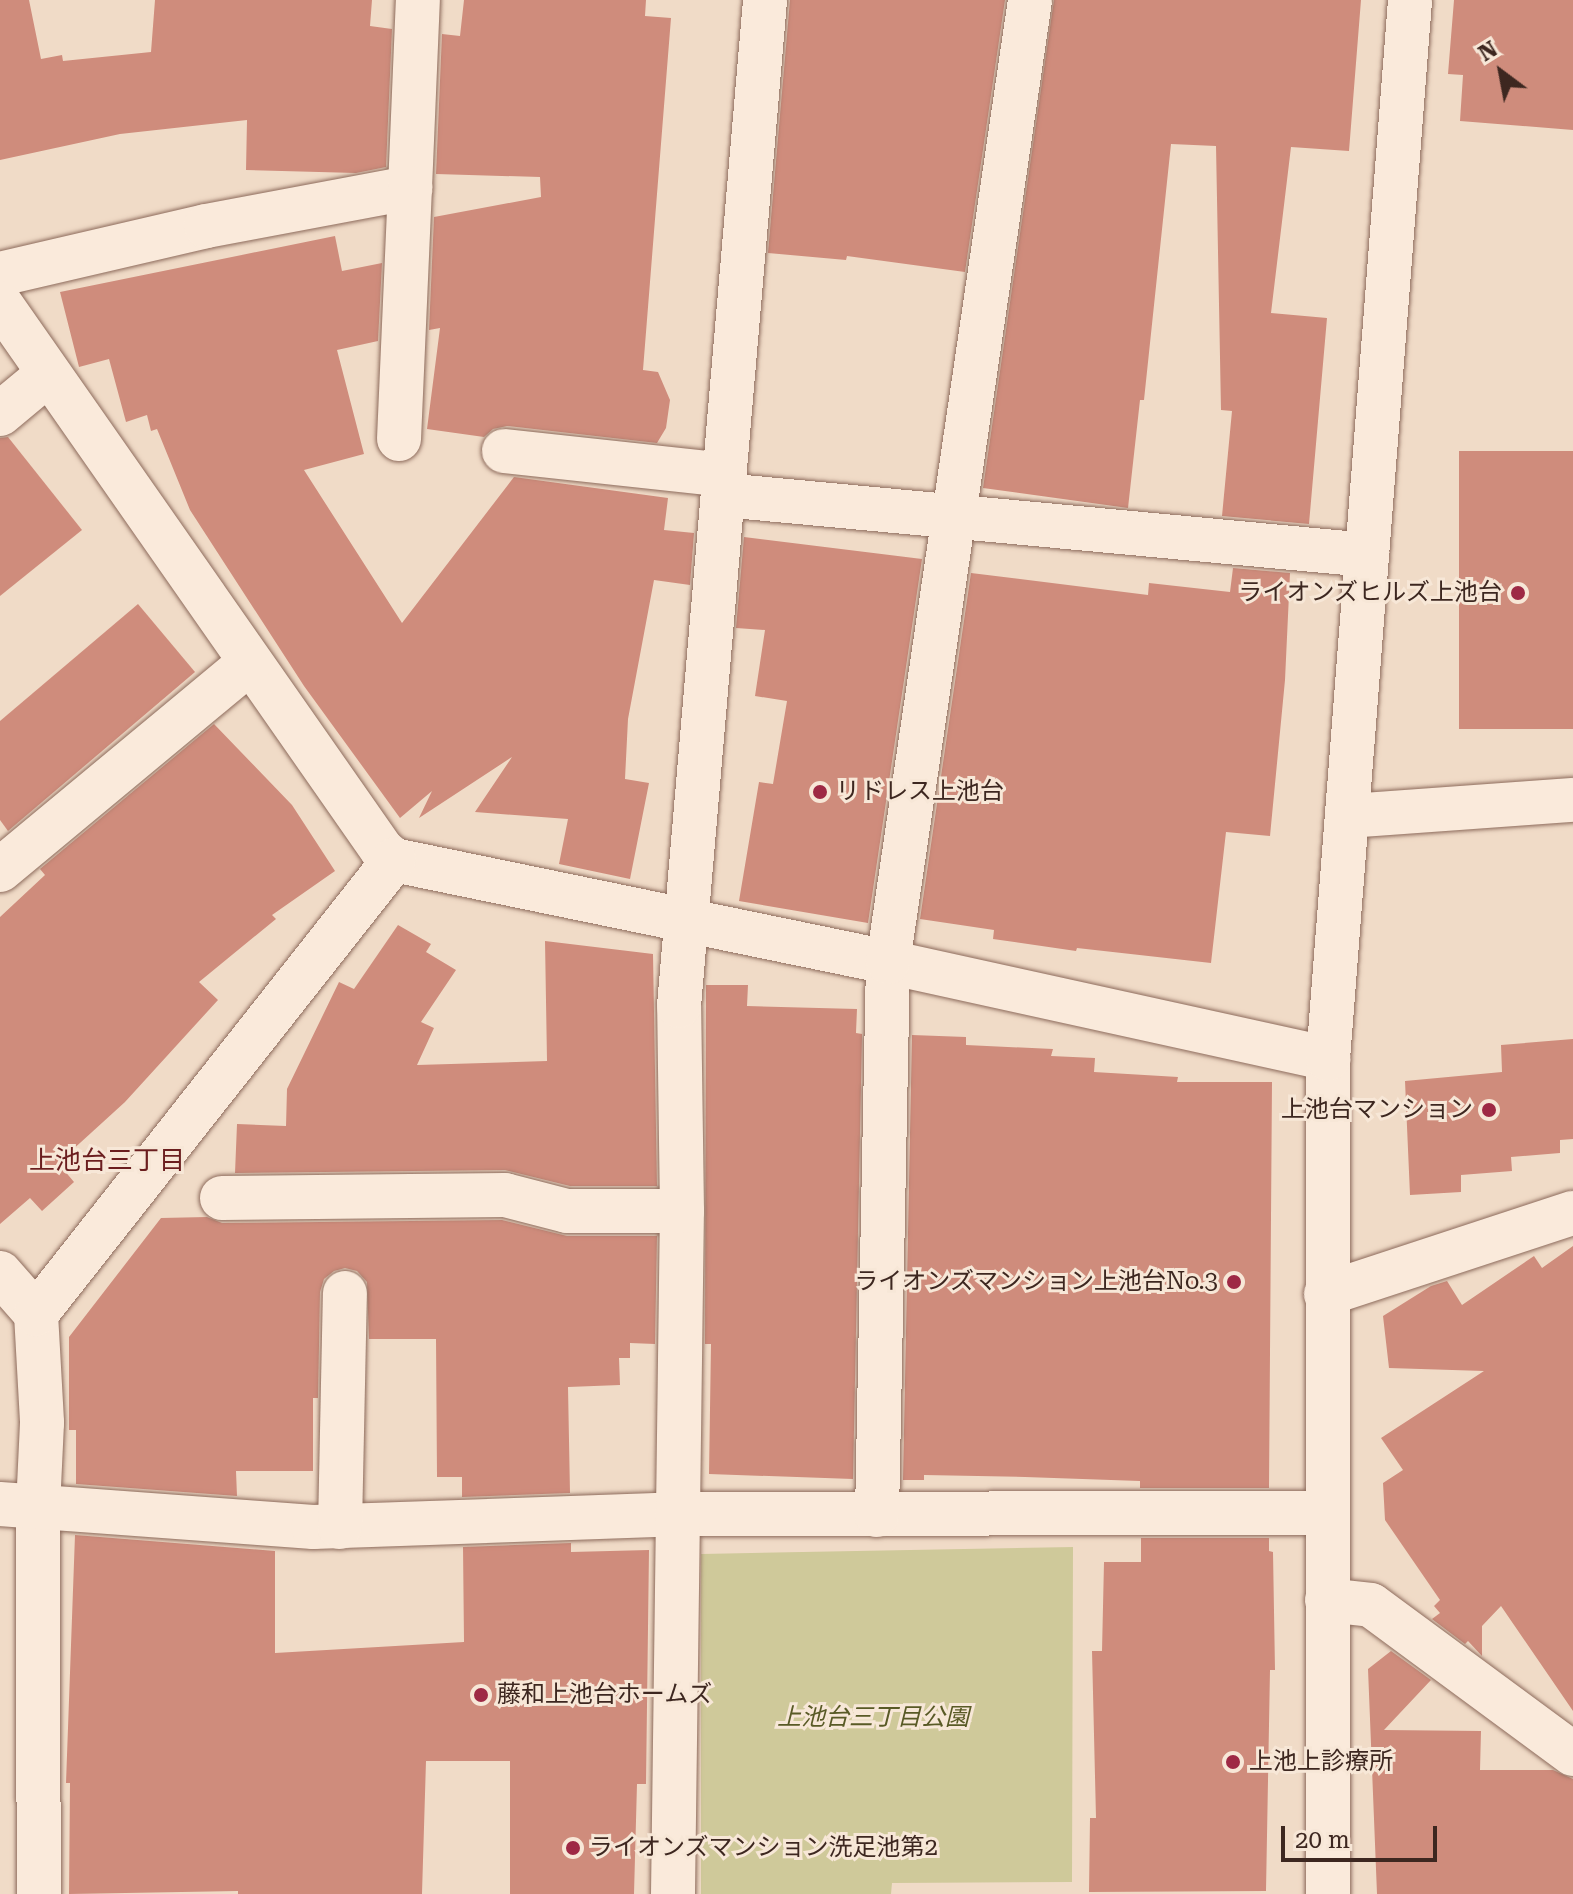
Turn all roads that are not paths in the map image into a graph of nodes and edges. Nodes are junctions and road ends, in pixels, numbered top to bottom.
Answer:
1 (418, 0) edge
2 (765, 0) edge
3 (1030, 0) edge
4 (1410, 0) edge
5 (410, 188) junction
6 (0, 274) edge
7 (0, 303) edge
8 (48, 374) junction
9 (0, 414) edge
10 (399, 439) dead end
11 (504, 451) dead end
12 (724, 485) junction
13 (954, 518) junction
14 (1367, 555) junction
15 (249, 663) junction
16 (1573, 800) edge
17 (1348, 816) junction
18 (394, 860) junction
19 (0, 870) edge
20 (684, 920) junction
21 (888, 962) junction
22 (1328, 1059) junction
23 (222, 1198) dead end
24 (682, 1211) junction
25 (1573, 1213) edge
26 (0, 1273) edge
27 (345, 1293) dead end
28 (1326, 1294) junction
29 (36, 1314) junction
30 (19, 1506) edge
31 (1328, 1513) junction
32 (677, 1514) junction
33 (877, 1515) junction
34 (340, 1527) junction
35 (1327, 1600) junction
36 (1573, 1754) edge
37 (39, 1894) edge
38 (673, 1894) edge
39 (1328, 1894) edge

1 - 5 street
2 - 12 street
3 - 13 street
4 - 14 street
5 - 6 street
5 - 10 street
7 - 8 street
8 - 9 street
8 - 15 street
11 - 12 street
12 - 13 street
12 - 20 street
13 - 14 street
13 - 21 street
14 - 17 street
15 - 18 street
15 - 19 street
16 - 17 street
17 - 22 street
18 - 20 street
18 - 29 street
20 - 21 street
20 - 24 street
21 - 22 street
21 - 33 street
22 - 28 street
23 - 24 street
24 - 32 street
25 - 28 street
26 - 29 street
27 - 34 street
28 - 31 street
29 - 30 street
30 - 34 street
30 - 37 street
31 - 33 street
31 - 35 street
32 - 33 street
32 - 34 street
32 - 38 street
35 - 36 street
35 - 39 street

